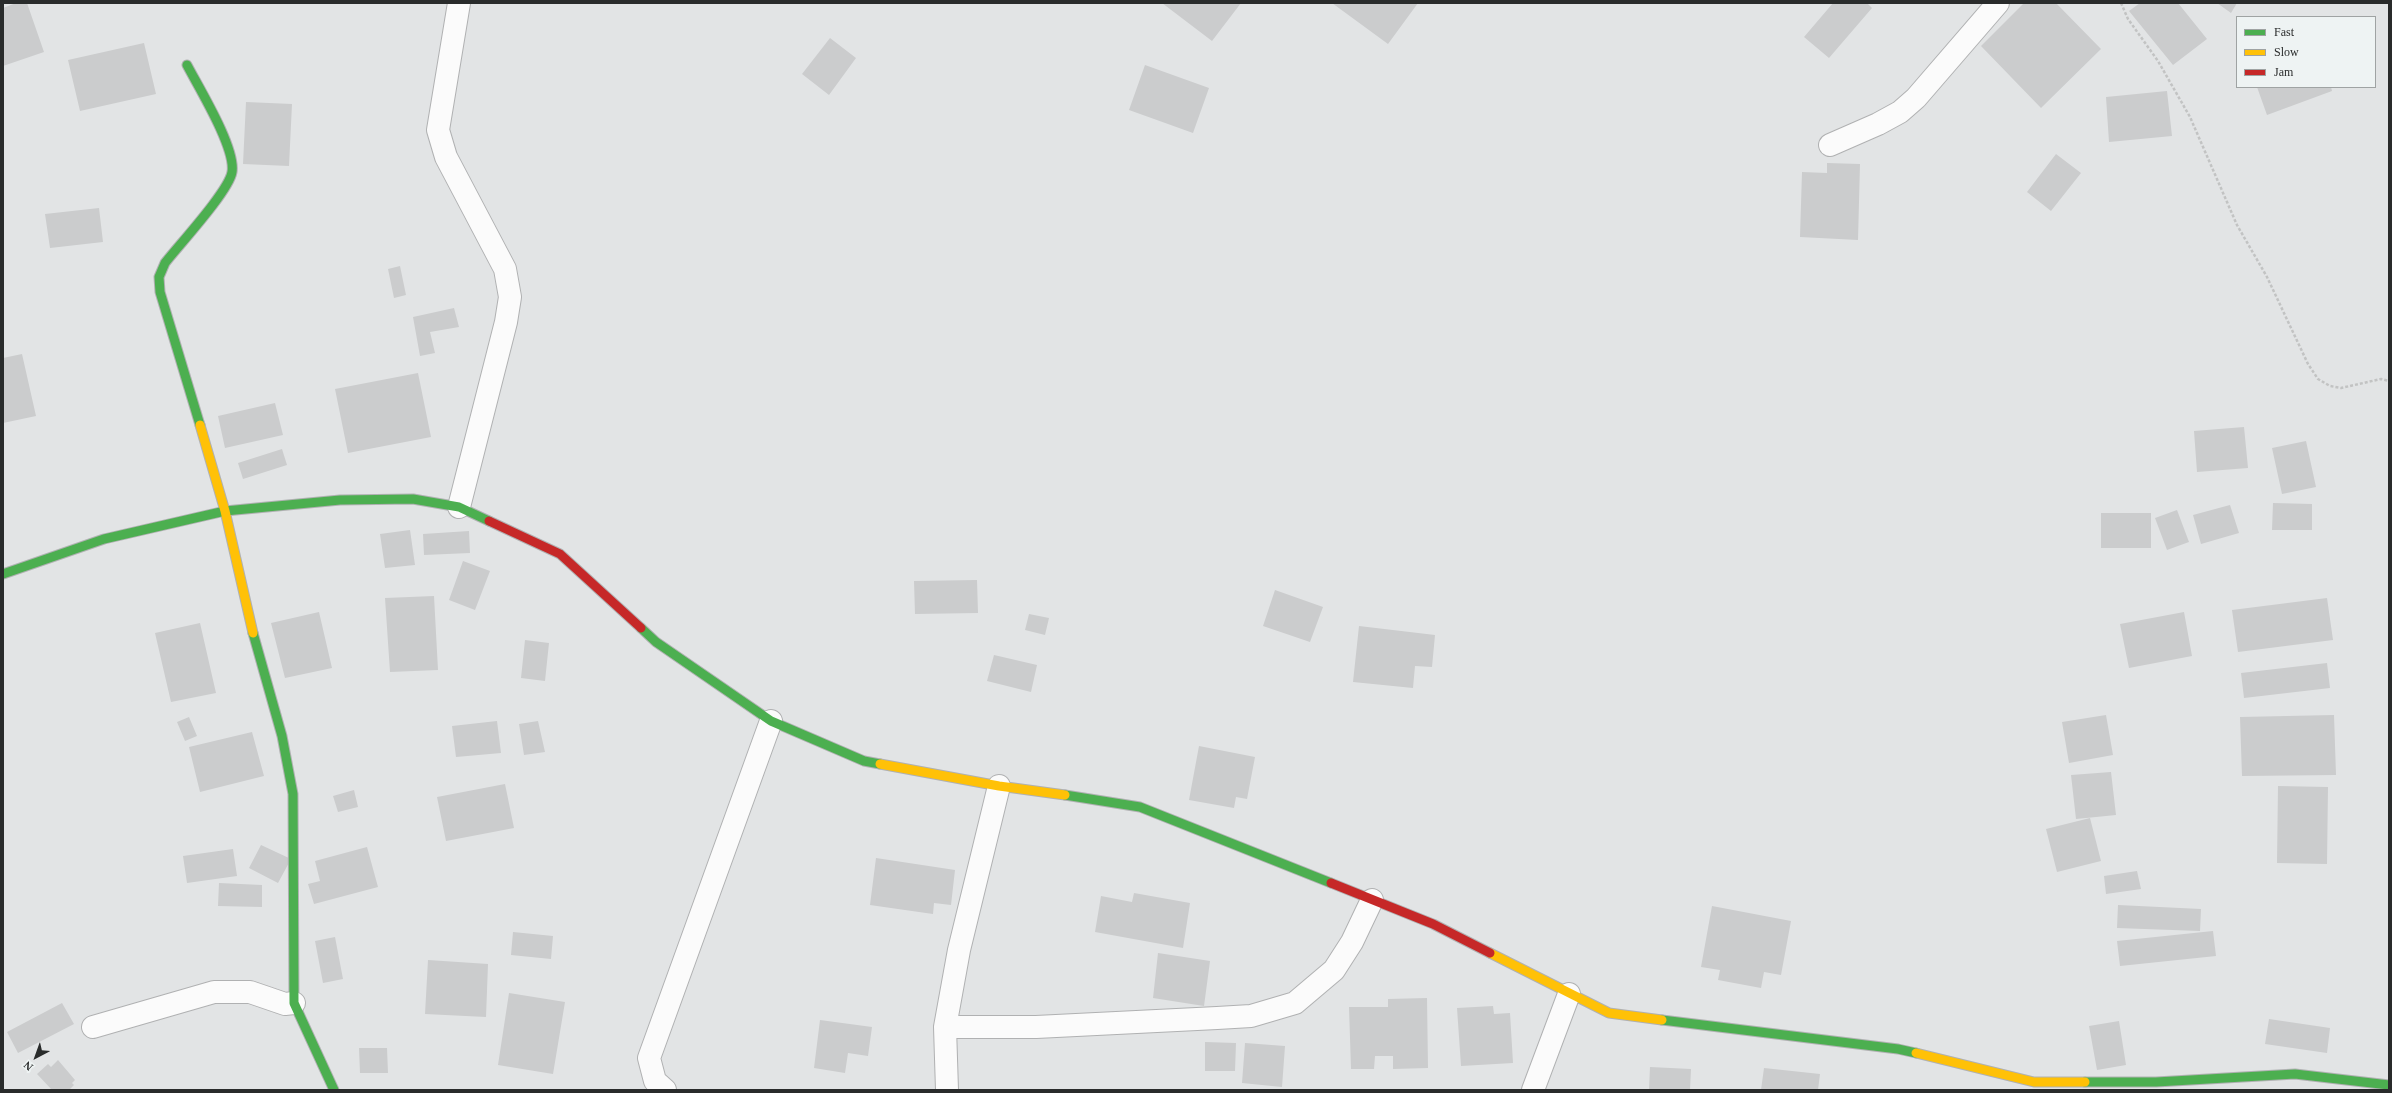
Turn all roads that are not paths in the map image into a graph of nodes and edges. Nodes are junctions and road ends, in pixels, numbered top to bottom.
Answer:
1 (458, 3) edge
2 (1998, 3) edge
3 (187, 65) dead end
4 (1830, 145) dead end
5 (459, 507) junction
6 (225, 511) junction
7 (3, 574) edge
8 (771, 721) junction
9 (999, 786) junction
10 (1372, 900) junction
11 (1569, 994) junction
12 (294, 1003) junction
13 (93, 1027) dead end
14 (945, 1027) junction
15 (2389, 1085) edge
16 (334, 1090) edge
17 (665, 1090) edge
18 (947, 1090) edge
19 (1533, 1090) edge

1 - 5 street
2 - 4 street
3 - 6 street
5 - 6 street
5 - 8 street
6 - 7 street
6 - 12 street
8 - 9 street
8 - 17 street
9 - 10 street
9 - 14 street
10 - 11 street
10 - 14 street
11 - 15 street
11 - 19 street
12 - 13 street
12 - 16 street
14 - 18 street

